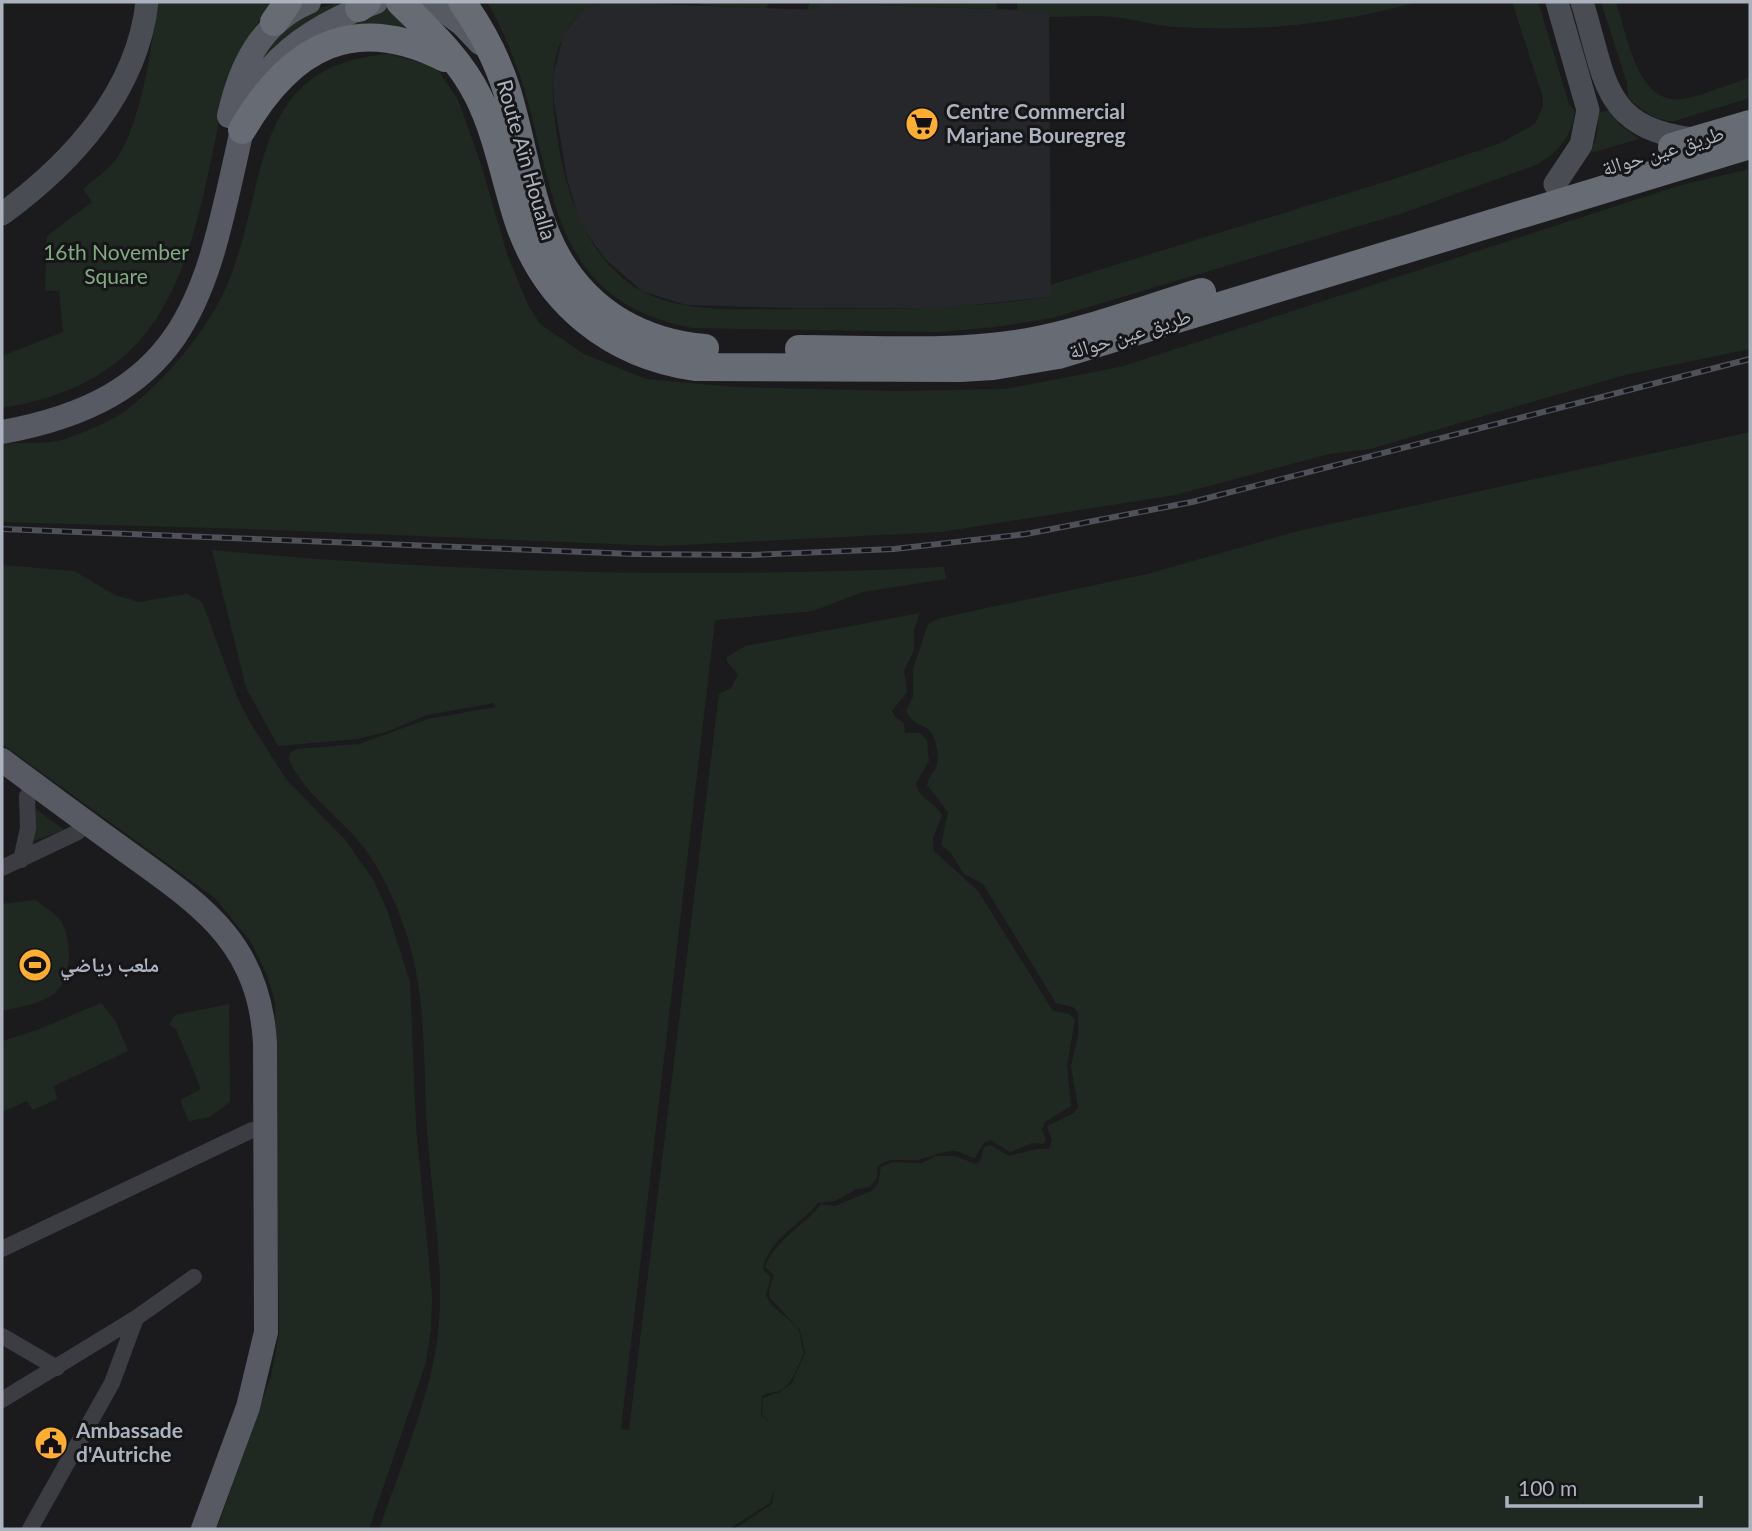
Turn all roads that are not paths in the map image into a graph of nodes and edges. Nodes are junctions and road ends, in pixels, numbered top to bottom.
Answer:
1 (134, 2) edge
2 (147, 2) edge
3 (309, 2) edge
4 (400, 2) edge
5 (432, 2) edge
6 (462, 2) edge
7 (1557, 2) edge
8 (1582, 2) edge
9 (368, 4) edge
10 (281, 12) edge
11 (477, 14) edge
12 (460, 65) junction
13 (503, 79) junction
14 (1750, 124) edge
15 (242, 130) junction
16 (1696, 140) junction
17 (1750, 145) edge
18 (1555, 184) junction
19 (2, 199) edge
20 (2, 214) edge
21 (531, 252) joint
22 (719, 348) joint
23 (2, 419) edge
24 (2, 432) edge
25 (2, 761) edge
26 (2, 777) edge
27 (27, 796) junction
28 (78, 832) junction
29 (21, 860) junction
30 (2, 867) edge
31 (253, 1130) junction
32 (2, 1249) edge
33 (194, 1277) dead end
34 (136, 1318) junction
35 (2, 1335) edge
36 (57, 1368) junction
37 (2, 1401) edge
38 (30, 1529) edge
39 (188, 1529) edge
40 (203, 1529) edge

1 - 19 street
2 - 20 street
3 - 10 main road
4 - 12 highway, Route Aïn Houalla
5 - 13 main road
6 - 11 highway, Route Aïn Houalla
7 - 18 street
8 - 16 street
9 - 15 main road
10 - 23 main road
11 - 13 highway, Route Aïn Houalla
12 - 15 highway
12 - 21 highway, Route Aïn Houalla
13 - 22 highway, Route Aïn Houalla
14 - 16 highway, طريق عين حوالة
15 - 24 main road
16 - 18 highway, طريق عين حوالة
17 - 21 highway, طريق عين حوالة
18 - 22 highway, طريق عين حوالة
25 - 40 main road
26 - 27 main road
27 - 28 main road
27 - 29 street
28 - 29 street
28 - 31 main road
29 - 30 street
31 - 32 street
31 - 39 main road
33 - 34 street
34 - 36 street
34 - 38 street
35 - 36 street
36 - 37 street

